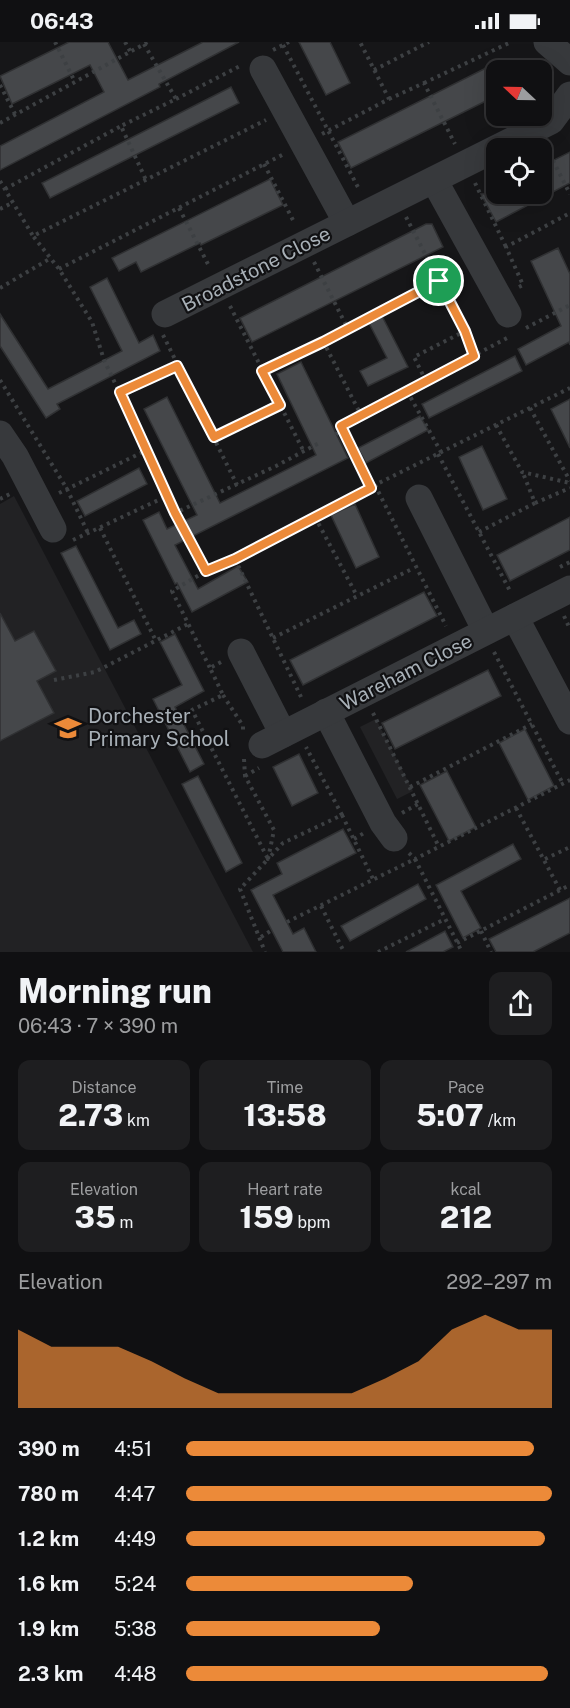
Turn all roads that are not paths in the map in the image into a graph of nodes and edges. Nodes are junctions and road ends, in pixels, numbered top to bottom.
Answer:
1 (259, 62) road end
2 (570, 94) edge
3 (434, 180) junction
4 (347, 224) junction
5 (510, 317) road end
6 (164, 324) road end
7 (0, 434) edge
8 (419, 498) dead end
9 (60, 536) road end
10 (570, 589) edge
11 (513, 604) junction
12 (490, 642) junction
13 (241, 652) road end
14 (331, 721) junction
15 (570, 721) edge
16 (394, 838) road end

1 - 4 street, Broadstone Close
2 - 3 street, Broadstone Close
3 - 4 street, Broadstone Close
3 - 5 street
4 - 6 street, Broadstone Close
7 - 9 street
8 - 12 street, Wareham Close
10 - 11 street, Wareham Close
11 - 12 street, Wareham Close
11 - 15 street
12 - 14 street, Wareham Close
13 - 14 street, Wareham Close
14 - 16 street, Wareham Close

